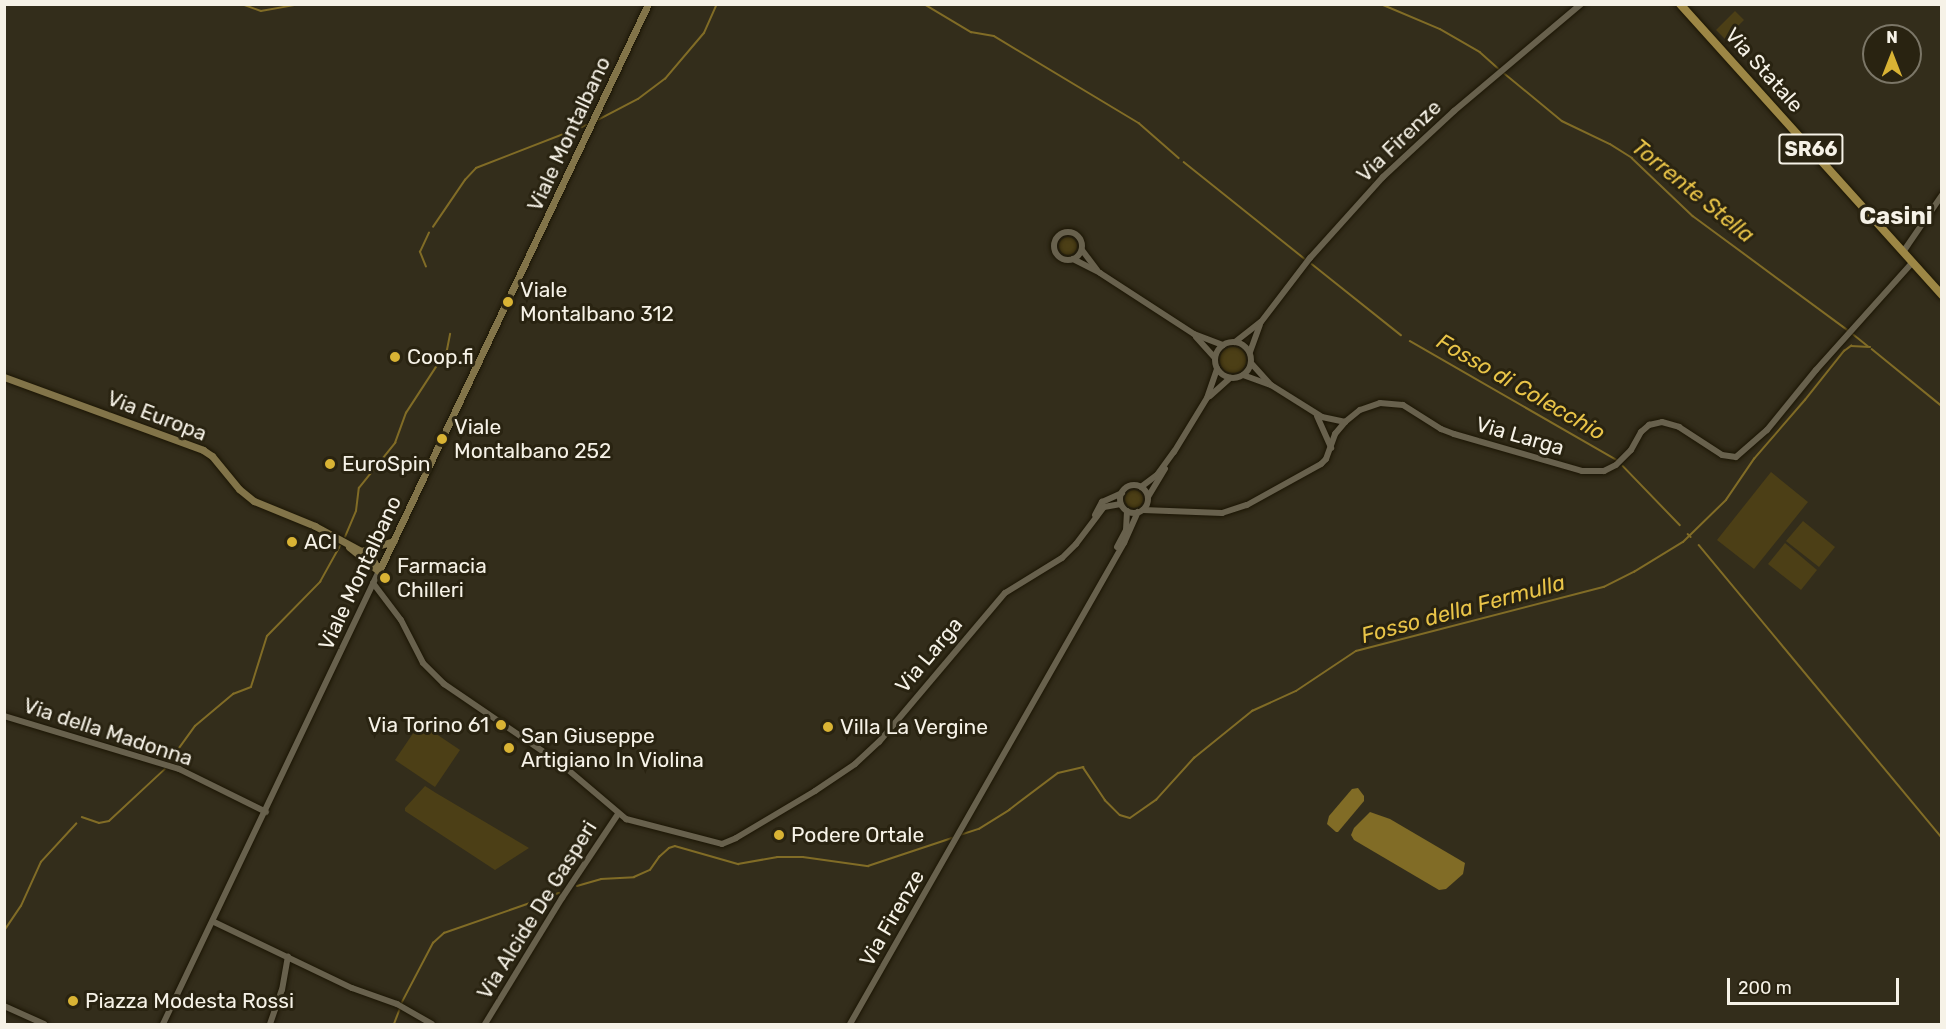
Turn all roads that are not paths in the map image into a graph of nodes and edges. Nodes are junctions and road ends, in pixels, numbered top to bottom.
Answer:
1 (648, 4) edge
2 (1581, 4) edge
3 (1680, 4) edge
4 (1941, 195) edge
5 (1082, 250) junction
6 (1903, 252) junction
7 (1073, 259) junction
8 (1912, 263) junction
9 (1100, 273) junction
10 (1941, 295) edge
11 (1261, 322) junction
12 (1194, 334) junction
13 (1235, 342) junction
14 (1223, 345) junction
15 (1250, 353) junction
16 (1215, 358) junction
17 (1251, 363) junction
18 (1217, 369) junction
19 (1243, 375) junction
20 (4, 377) edge
21 (1230, 378) junction
22 (1271, 384) junction
23 (1207, 399) junction
24 (1315, 413) junction
25 (1345, 422) junction
26 (1330, 447) junction
27 (1174, 452) junction
28 (1141, 487) junction
29 (1122, 493) junction
30 (1148, 500) junction
31 (1121, 504) junction
32 (1160, 509) junction
33 (1127, 511) junction
34 (1141, 511) junction
35 (1094, 519) junction
36 (394, 541) junction
37 (345, 543) junction
38 (361, 551) junction
39 (379, 571) junction
40 (1104, 576) junction
41 (373, 583) junction
42 (4, 716) edge
43 (266, 812) junction
44 (618, 814) junction
45 (214, 922) junction
46 (288, 957) junction
47 (4, 1006) edge
48 (44, 1024) edge
49 (163, 1024) edge
50 (270, 1024) edge
51 (432, 1024) edge
52 (485, 1024) edge
53 (850, 1024) edge

1 - 36 main road, Viale Montalbano
2 - 11 street, Via Firenze
3 - 6 main road, Via Statale / SR66
4 - 6 street
5 - 7 street
5 - 7 street
5 - 9 street
6 - 8 main road, Via Statale / SR66
7 - 9 street
8 - 10 main road, Via Statale / SR66
8 - 25 street, Via Larga
9 - 12 street
11 - 13 street, Via Firenze
11 - 15 street, Via Firenze
12 - 14 street
12 - 16 street
13 - 14 street, Via Firenze
13 - 15 street
14 - 16 street
15 - 17 street, Via Firenze
16 - 18 street, Via Firenze
17 - 19 street
17 - 22 street
18 - 21 street
18 - 23 street, Via Firenze
19 - 21 street, Via Firenze
19 - 22 street
20 - 37 main road, Via Europa
21 - 23 street, Via Firenze
22 - 24 street
23 - 27 street, Via Firenze
24 - 25 street
24 - 26 street
25 - 26 street, Via Larga
26 - 32 street, Via Larga
27 - 28 street, Via Firenze
27 - 30 street, Via Firenze
28 - 29 street, Via Firenze
28 - 30 street
29 - 31 street
29 - 35 street, Via Larga
30 - 32 street, Via Larga
30 - 34 street, Via Firenze
31 - 33 street
31 - 35 street, Via Larga
32 - 34 street, Via Larga
33 - 34 street
33 - 40 street, Via Firenze
34 - 40 street, Via Firenze
35 - 44 street, Via Larga
36 - 38 main road
36 - 39 main road, Viale Montalbano
37 - 38 main road
37 - 39 main road
38 - 39 main road
39 - 41 street, Viale Montalbano
40 - 53 street, Via Firenze
41 - 43 street, Viale Montalbano
41 - 44 street
42 - 43 street, Via della Madonna
43 - 45 street, Viale Montalbano
44 - 52 street, Via Alcide De Gasperi
45 - 46 street
45 - 49 street, Viale Montalbano
46 - 50 street
46 - 51 street
47 - 48 street

